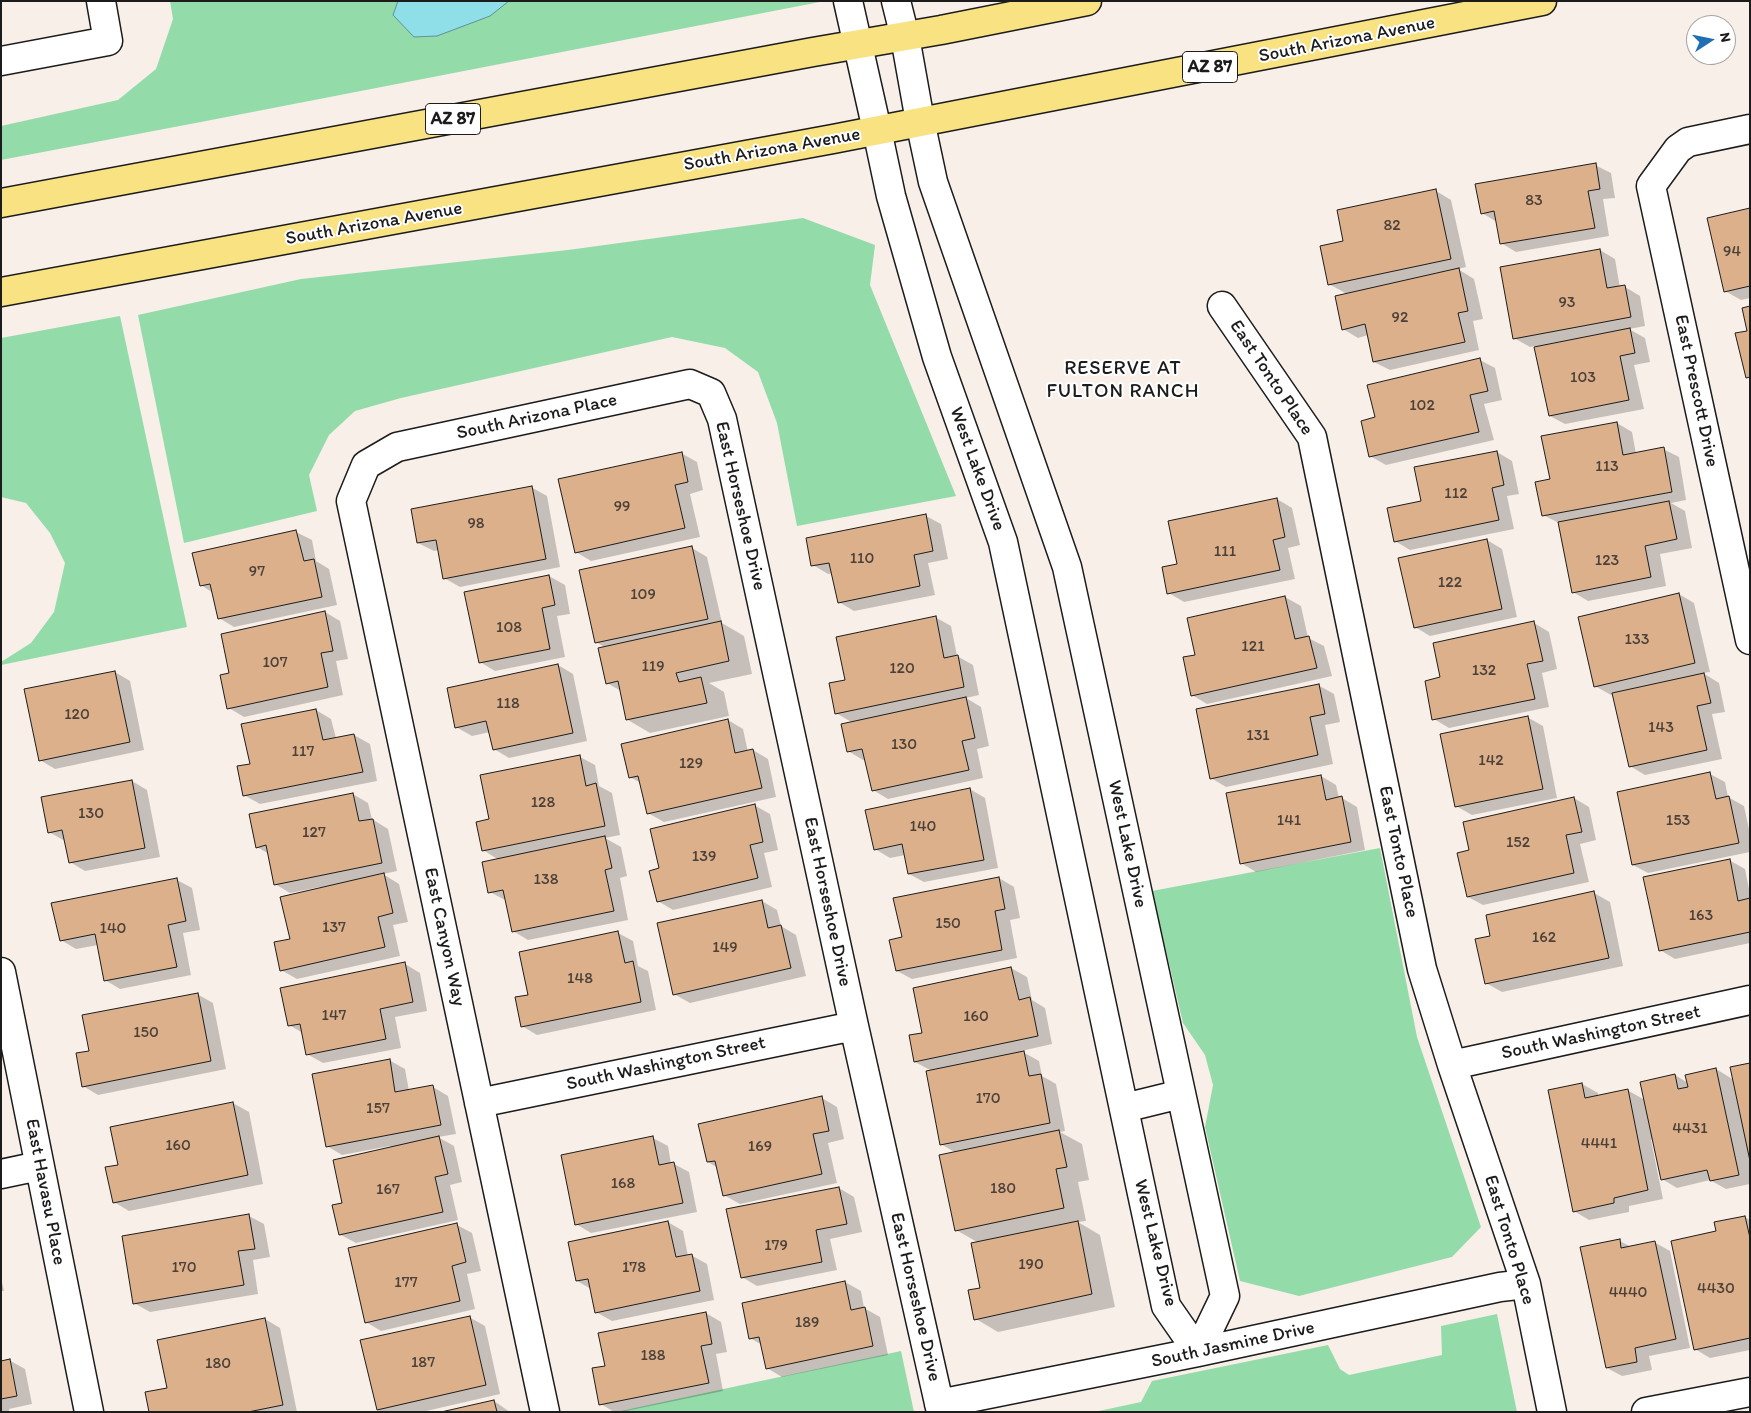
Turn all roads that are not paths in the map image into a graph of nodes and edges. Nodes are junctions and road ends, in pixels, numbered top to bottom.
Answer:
1 (101, 1) edge
2 (848, 1) edge
3 (896, 1) edge
4 (1087, 1) edge
5 (1542, 1) edge
6 (905, 37) junction
7 (857, 45) junction
8 (1, 61) edge
9 (920, 121) junction
10 (1750, 129) edge
11 (877, 130) junction
12 (1, 203) edge
13 (1, 292) edge
14 (1222, 306) dead end
15 (711, 393) joint
16 (366, 465) joint
17 (1750, 640) edge
18 (1, 972) edge
19 (1750, 1000) edge
20 (854, 1026) junction
21 (1452, 1066) junction
22 (1181, 1094) junction
23 (479, 1103) junction
24 (1124, 1108) junction
25 (39, 1166) junction
26 (1, 1174) edge
27 (1526, 1284) junction
28 (1198, 1352) junction
29 (1750, 1392) edge
30 (940, 1408) edge
31 (89, 1412) edge
32 (545, 1412) edge
33 (1552, 1412) edge
34 (1646, 1412) edge

1 - 8 street
2 - 7 street, West Lake Drive
3 - 6 street, West Lake Drive
4 - 6 main road
5 - 9 main road, South Arizona Avenue / AZ 87
6 - 7 main road, AZ 87
6 - 9 street, West Lake Drive
7 - 11 street, West Lake Drive
7 - 12 main road, AZ 87
9 - 11 main road, South Arizona Avenue / AZ 87
9 - 22 street, West Lake Drive
10 - 17 street, East Prescott Drive
11 - 13 main road, South Arizona Avenue / AZ 87
11 - 24 street, West Lake Drive
14 - 21 street, East Tonto Place
15 - 16 street, South Arizona Place
15 - 20 street, East Horseshoe Drive
16 - 23 street, East Canyon Way
18 - 25 street, East Havasu Place
19 - 21 street, South Washington Street
20 - 23 street, South Washington Street
20 - 30 street, East Horseshoe Drive
21 - 27 street, East Tonto Place
22 - 24 street
22 - 28 street, West Lake Drive
23 - 32 street, East Canyon Way
24 - 28 street, West Lake Drive
25 - 26 street
25 - 31 street, East Havasu Place
27 - 28 street, South Jasmine Drive
27 - 33 street, East Tonto Place
28 - 30 street, South Jasmine Drive
29 - 34 street

